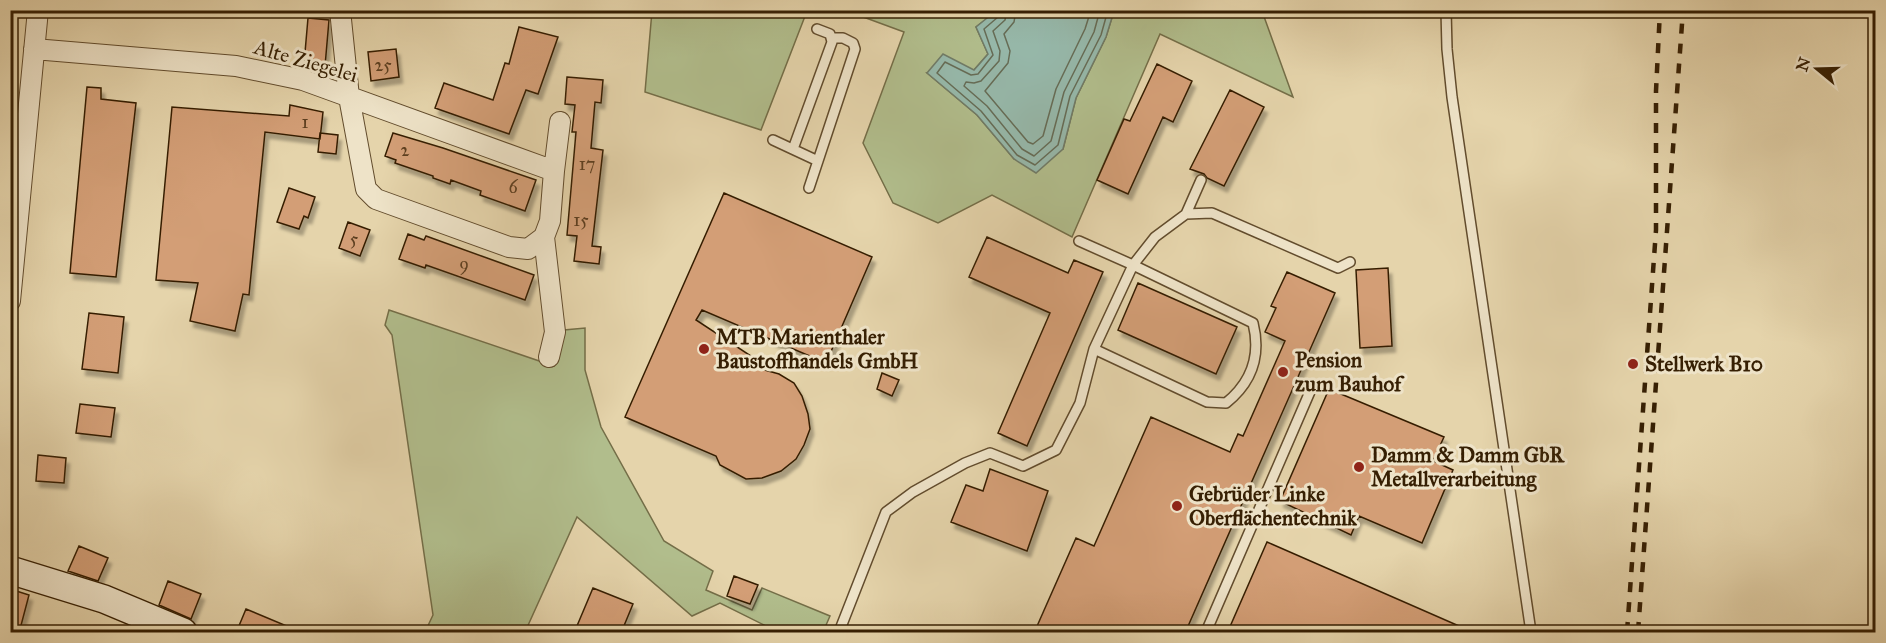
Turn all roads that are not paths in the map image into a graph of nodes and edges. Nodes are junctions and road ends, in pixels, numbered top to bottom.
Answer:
1 (38, 10) edge
2 (340, 10) edge
3 (1446, 10) edge
4 (817, 29) dead end
5 (833, 38) junction
6 (34, 49) junction
7 (349, 97) junction
8 (560, 122) dead end
9 (773, 140) dead end
10 (793, 149) junction
11 (818, 161) junction
12 (554, 171) junction
13 (1201, 180) dead end
14 (809, 188) dead end
15 (1186, 214) junction
16 (544, 237) junction
17 (1078, 241) dead end
18 (1350, 262) dead end
19 (1133, 265) junction
20 (12, 272) edge
21 (10, 301) edge
22 (1094, 349) junction
23 (549, 357) dead end
24 (1312, 387) dead end
25 (10, 570) edge
26 (183, 633) edge
27 (839, 633) edge
28 (1206, 633) edge
29 (1531, 633) edge

1 - 6 street
2 - 7 street
3 - 29 lane
4 - 5 lane
5 - 10 lane
5 - 11 lane
6 - 7 street, Alte Ziegelei
6 - 20 street
7 - 12 street, Alte Ziegelei
7 - 16 street
8 - 12 street
9 - 10 lane
10 - 11 lane
11 - 14 lane
12 - 16 street
13 - 15 lane
15 - 18 lane
15 - 19 lane
16 - 23 street
17 - 19 lane
19 - 22 lane
19 - 22 lane
20 - 21 street
22 - 27 lane
24 - 28 lane
25 - 26 main road

